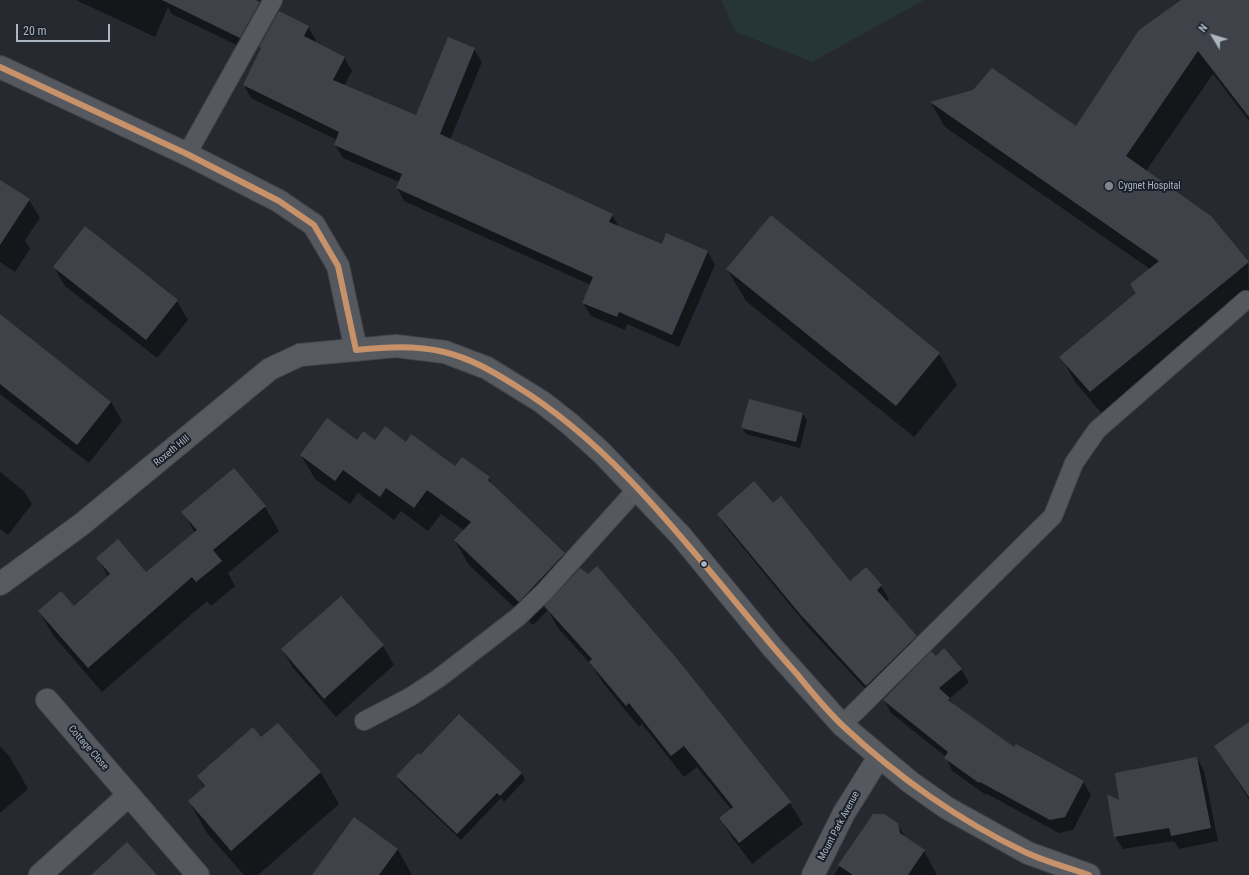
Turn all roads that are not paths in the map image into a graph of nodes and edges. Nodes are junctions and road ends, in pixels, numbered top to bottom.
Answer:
1 (273, 0) edge
2 (0, 67) edge
3 (186, 154) junction
4 (1246, 300) dead end
5 (356, 350) junction
6 (637, 489) junction
7 (0, 584) edge
8 (47, 700) dead end
9 (364, 721) dead end
10 (842, 725) junction
11 (879, 757) junction
12 (129, 795) junction
13 (40, 875) edge
14 (198, 875) edge
15 (813, 875) edge
16 (1089, 875) edge

1 - 3 lane
2 - 3 street
3 - 5 street
4 - 10 lane
5 - 6 main road, Roxeth Hill
5 - 7 main road, Roxeth Hill
6 - 9 lane
6 - 10 main road, Roxeth Hill
8 - 12 street, Cottage Close
10 - 11 main road, Roxeth Hill
11 - 15 street, Mount Park Avenue
11 - 16 main road, Roxeth Hill
12 - 13 street
12 - 14 street, Cottage Close

